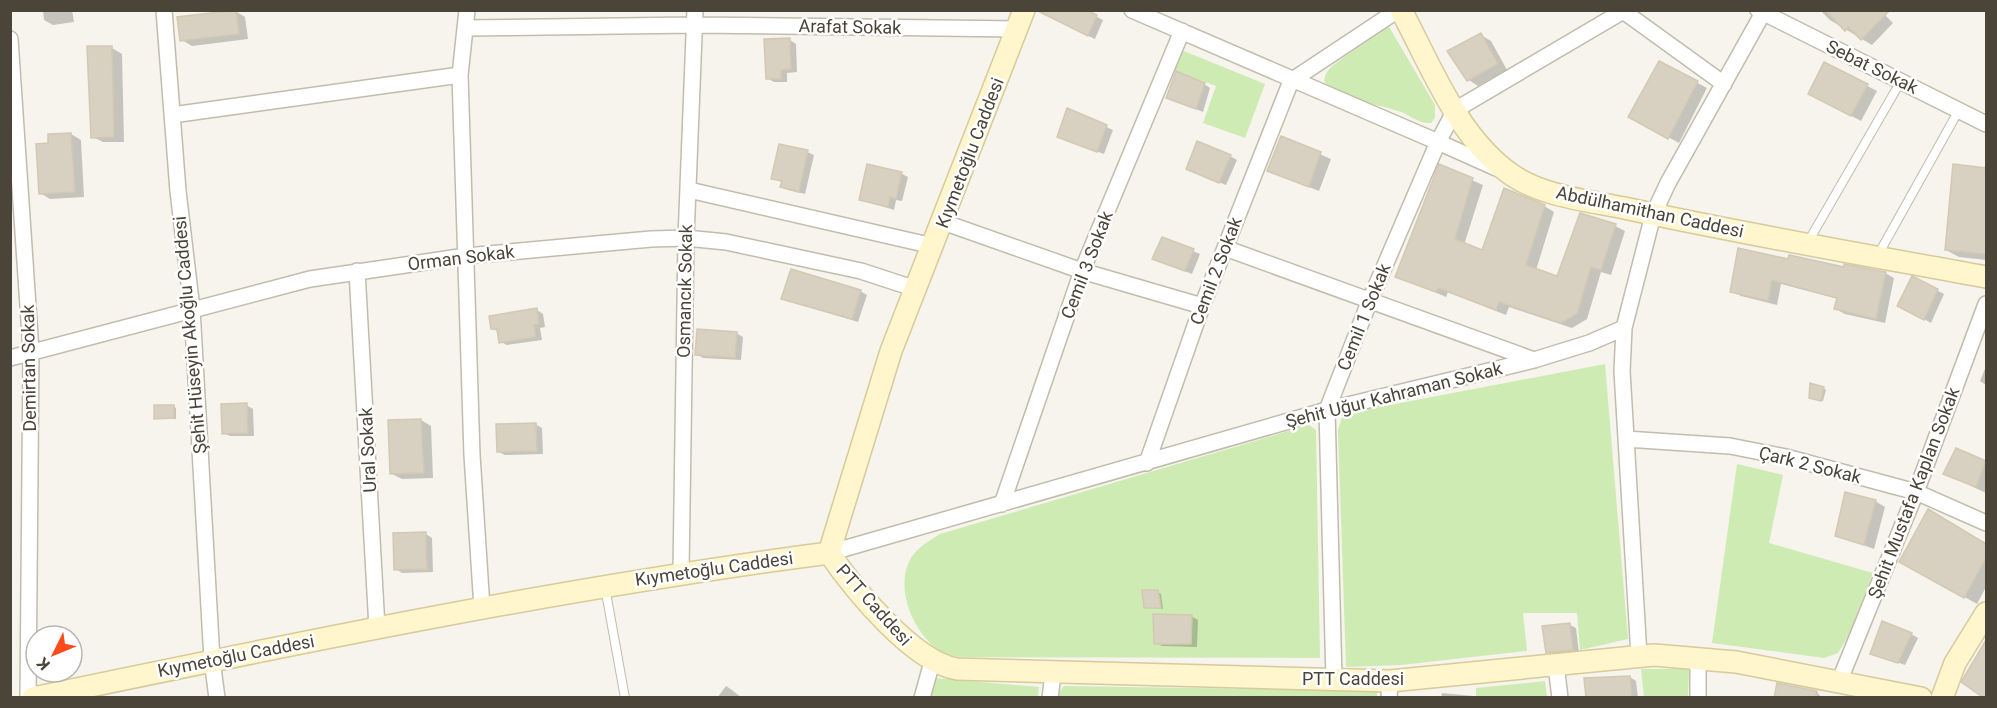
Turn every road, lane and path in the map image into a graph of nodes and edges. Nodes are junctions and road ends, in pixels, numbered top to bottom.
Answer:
1 (164, 10) edge
2 (467, 10) edge
3 (1132, 10) edge
4 (1400, 10) edge
5 (1624, 11) edge
6 (1760, 12) edge
7 (1599, 17) edge
8 (695, 18) edge
9 (1021, 20) edge
10 (465, 28) junction
11 (1182, 31) junction
12 (10, 39) edge
13 (460, 75) junction
14 (1292, 81) junction
15 (1902, 81) junction
16 (1724, 84) junction
17 (1455, 110) junction
18 (1959, 110) junction
19 (172, 115) junction
20 (1986, 124) edge
21 (1438, 142) junction
22 (1513, 176) junction
23 (689, 190) junction
24 (1653, 214) junction
25 (943, 222) junction
26 (686, 238) junction
27 (1808, 243) junction
28 (933, 246) junction
29 (1225, 248) junction
30 (466, 256) junction
31 (1877, 256) junction
32 (357, 271) junction
33 (1082, 271) junction
34 (1986, 277) edge
35 (916, 289) junction
36 (1370, 300) junction
37 (1986, 304) edge
38 (1202, 306) junction
39 (192, 309) junction
40 (1624, 328) junction
41 (31, 351) junction
42 (10, 358) edge
43 (1534, 360) junction
44 (1327, 410) junction
45 (1626, 439) junction
46 (1147, 463) junction
47 (1916, 492) junction
48 (1002, 504) junction
49 (1986, 523) edge
50 (829, 553) junction
51 (681, 572) junction
52 (604, 586) junction
53 (482, 608) junction
54 (1986, 613) edge
55 (377, 628) junction
56 (1639, 656) junction
57 (1698, 657) junction
58 (212, 660) junction
59 (932, 662) junction
60 (1556, 665) junction
61 (1053, 674) junction
62 (1334, 680) junction
63 (1839, 682) junction
64 (1389, 689) edge
65 (28, 698) edge
66 (33, 698) edge
67 (218, 698) edge
68 (625, 698) edge
69 (922, 698) edge
70 (1050, 698) edge
71 (1560, 698) edge
72 (1698, 698) edge
73 (1921, 698) edge
74 (1942, 698) edge

1 - 19 street, Şehit Hüseyin Akoğlu Caddesi
2 - 10 street
3 - 11 street
4 - 14 street
4 - 17 street, Abdülhamithan Caddesi
5 - 7 street
5 - 16 street
6 - 15 street, Sebat Sokak
6 - 16 street
7 - 17 street
8 - 9 street, Arafat Sokak
8 - 10 street, Arafat Sokak
8 - 23 street, Osmancık Sokak
9 - 25 street, Kıymetoğlu Caddesi
10 - 13 street
11 - 14 street
11 - 33 street, Cemil 3 Sokak
12 - 41 street, Demirtan Sokak
13 - 19 street
13 - 30 street
14 - 21 street
14 - 29 street, Cemil 2 Sokak
15 - 18 street, Sebat Sokak
15 - 27 lane
16 - 24 street
17 - 21 street, Cemil 1 Sokak
17 - 22 street, Abdülhamithan Caddesi
18 - 20 street, Sebat Sokak
18 - 31 lane
19 - 39 street, Şehit Hüseyin Akoğlu Caddesi
21 - 22 street
21 - 36 street, Cemil 1 Sokak
22 - 24 street, Abdülhamithan Caddesi
23 - 26 street, Osmancık Sokak
23 - 28 street
24 - 27 street, Abdülhamithan Caddesi
24 - 40 street
25 - 28 street, Kıymetoğlu Caddesi
25 - 33 street
26 - 30 street, Orman Sokak
26 - 35 street, Orman Sokak
26 - 51 street, Osmancık Sokak
27 - 31 street, Abdülhamithan Caddesi
28 - 35 street, Kıymetoğlu Caddesi
29 - 36 street
29 - 38 street, Cemil 2 Sokak
30 - 32 street, Orman Sokak
30 - 53 street
31 - 34 street, Abdülhamithan Caddesi
32 - 39 street, Orman Sokak
32 - 55 street, Ural Sokak
33 - 38 street
33 - 48 street, Cemil 3 Sokak
35 - 50 street, Kıymetoğlu Caddesi
36 - 43 street
36 - 44 street, Cemil 1 Sokak
37 - 47 street, Şehit Mustafa Kaplan Sokak
38 - 46 street, Cemil 2 Sokak
39 - 41 street, Orman Sokak
39 - 58 street, Şehit Hüseyin Akoğlu Caddesi
40 - 43 street, Şehit Uğur Kahraman Sokak
40 - 45 street
41 - 42 street, Orman Sokak
41 - 65 street, Demirtan Sokak
43 - 44 street, Şehit Uğur Kahraman Sokak
44 - 46 street, Şehit Uğur Kahraman Sokak
44 - 62 street, Cemil 1 Sokak
45 - 47 street, Çark 2 Sokak
45 - 56 street
46 - 48 street, Şehit Uğur Kahraman Sokak
47 - 49 street, Çark 2 Sokak
47 - 63 street, Şehit Mustafa Kaplan Sokak
48 - 50 street, Şehit Uğur Kahraman Sokak
50 - 51 street, Kıymetoğlu Caddesi
50 - 59 street, PTT Caddesi
51 - 52 street, Kıymetoğlu Caddesi
52 - 53 street, Kıymetoğlu Caddesi
52 - 68 lane
53 - 55 street, Kıymetoğlu Caddesi
54 - 74 street
55 - 58 street, Kıymetoğlu Caddesi
56 - 57 street, PTT Caddesi
56 - 60 street, PTT Caddesi
57 - 63 street, PTT Caddesi
57 - 72 street
58 - 66 street, Kıymetoğlu Caddesi
58 - 67 street, Şehit Hüseyin Akoğlu Caddesi
59 - 61 street, PTT Caddesi
59 - 69 street
60 - 64 street, PTT Caddesi
60 - 71 street
61 - 62 street, PTT Caddesi
61 - 70 street
62 - 64 street, PTT Caddesi
63 - 73 street, PTT Caddesi

